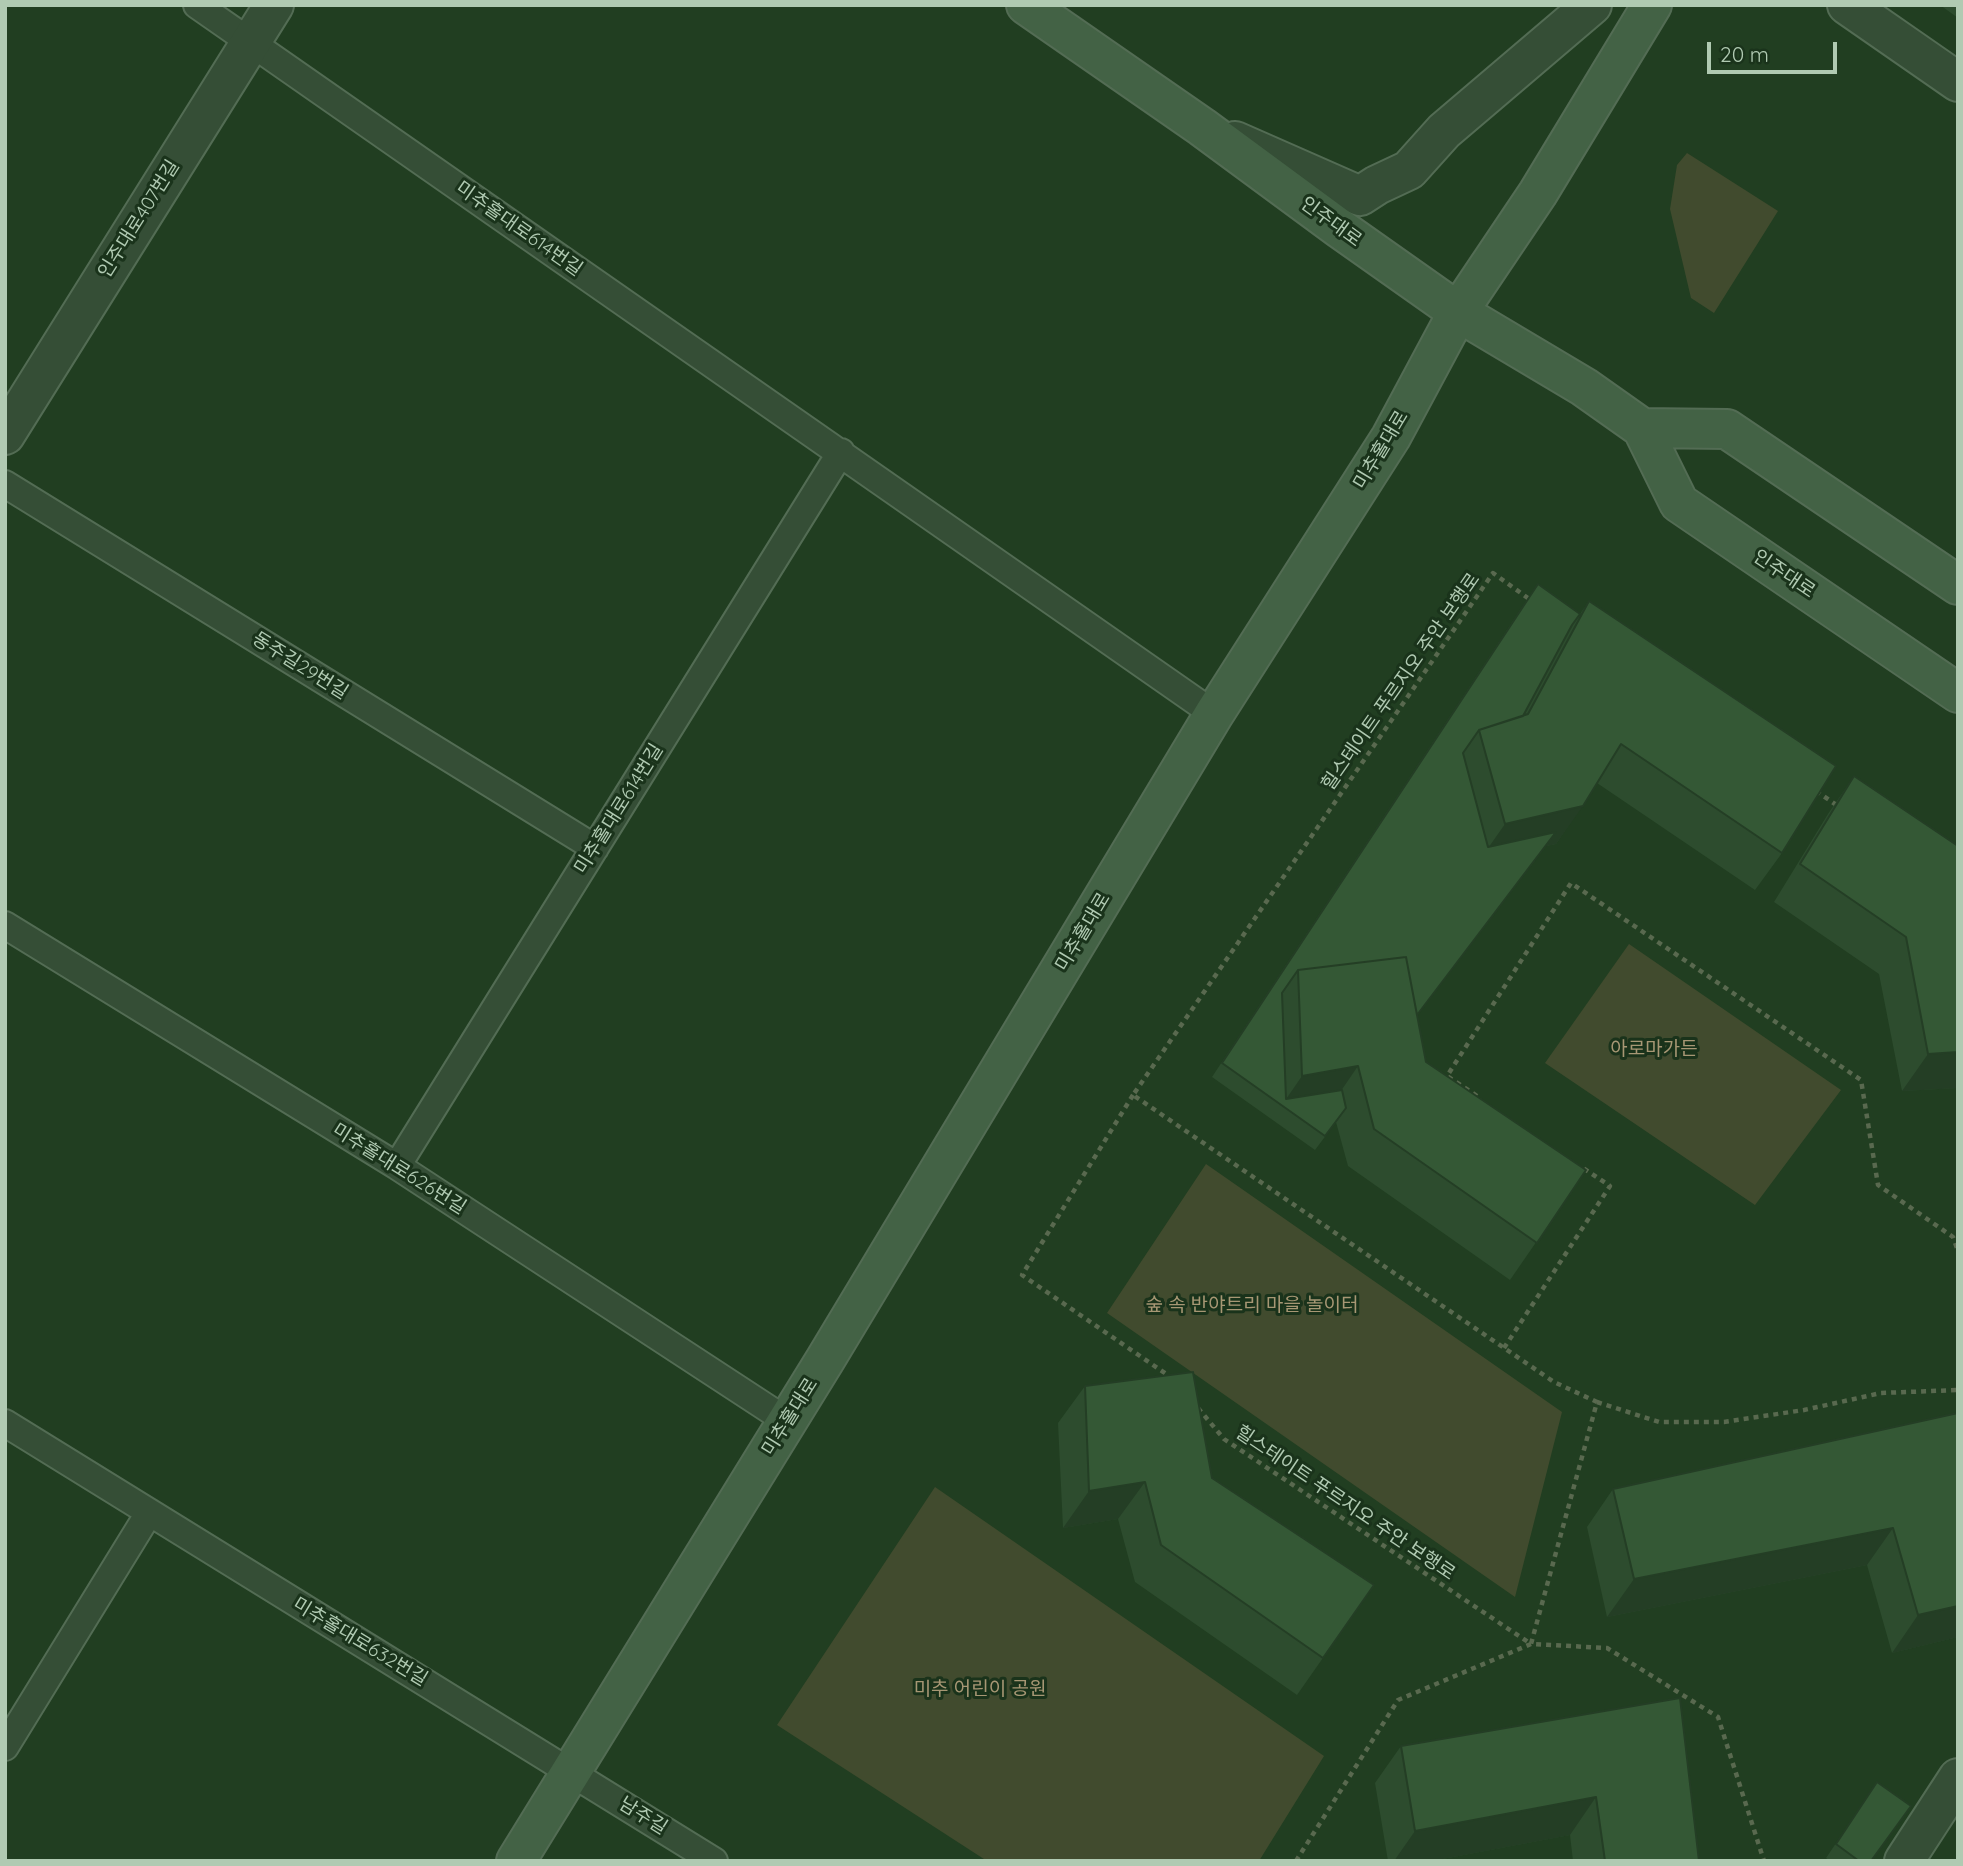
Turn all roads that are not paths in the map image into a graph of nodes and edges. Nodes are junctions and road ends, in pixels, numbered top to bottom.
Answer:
1 (197, 5) edge
2 (274, 5) edge
3 (1026, 5) edge
4 (1591, 5) edge
5 (1652, 5) edge
6 (1847, 5) edge
7 (249, 41) junction
8 (1958, 82) edge
9 (1202, 127) junction
10 (1458, 312) junction
11 (1643, 428) junction
12 (5, 435) edge
13 (841, 452) junction
14 (5, 484) edge
15 (1958, 585) edge
16 (1958, 693) edge
17 (1214, 714) junction
18 (595, 848) junction
19 (5, 925) edge
20 (397, 1166) junction
21 (787, 1422) junction
22 (5, 1423) edge
23 (149, 1513) junction
24 (5, 1746) edge
25 (571, 1772) junction
26 (1958, 1778) edge
27 (516, 1861) edge
28 (714, 1861) edge
29 (1904, 1861) edge

1 - 7 lane, 미추홀대로614번길
2 - 7 street, 인주대로407번길
3 - 9 main road, 인주대로
4 - 9 street
5 - 10 main road, 미추홀대로
6 - 8 street
7 - 12 street, 인주대로407번길
7 - 13 lane, 미추홀대로614번길
9 - 10 main road, 인주대로
10 - 11 main road, 인주대로
10 - 17 main road, 미추홀대로
11 - 15 main road
11 - 16 main road, 인주대로
13 - 17 lane, 미추홀대로614번길
13 - 18 lane, 미추홀대로614번길
14 - 18 lane, 동주길29번길
17 - 21 main road, 미추홀대로
18 - 20 lane, 미추홀대로614번길
19 - 20 lane, 미추홀대로626번길
20 - 21 lane, 미추홀대로626번길
21 - 25 main road, 미추홀대로
22 - 23 lane, 미추홀대로632번길
23 - 24 lane
23 - 25 lane, 미추홀대로632번길
25 - 27 main road, 미추홀대로
25 - 28 lane, 남주길
26 - 29 street

